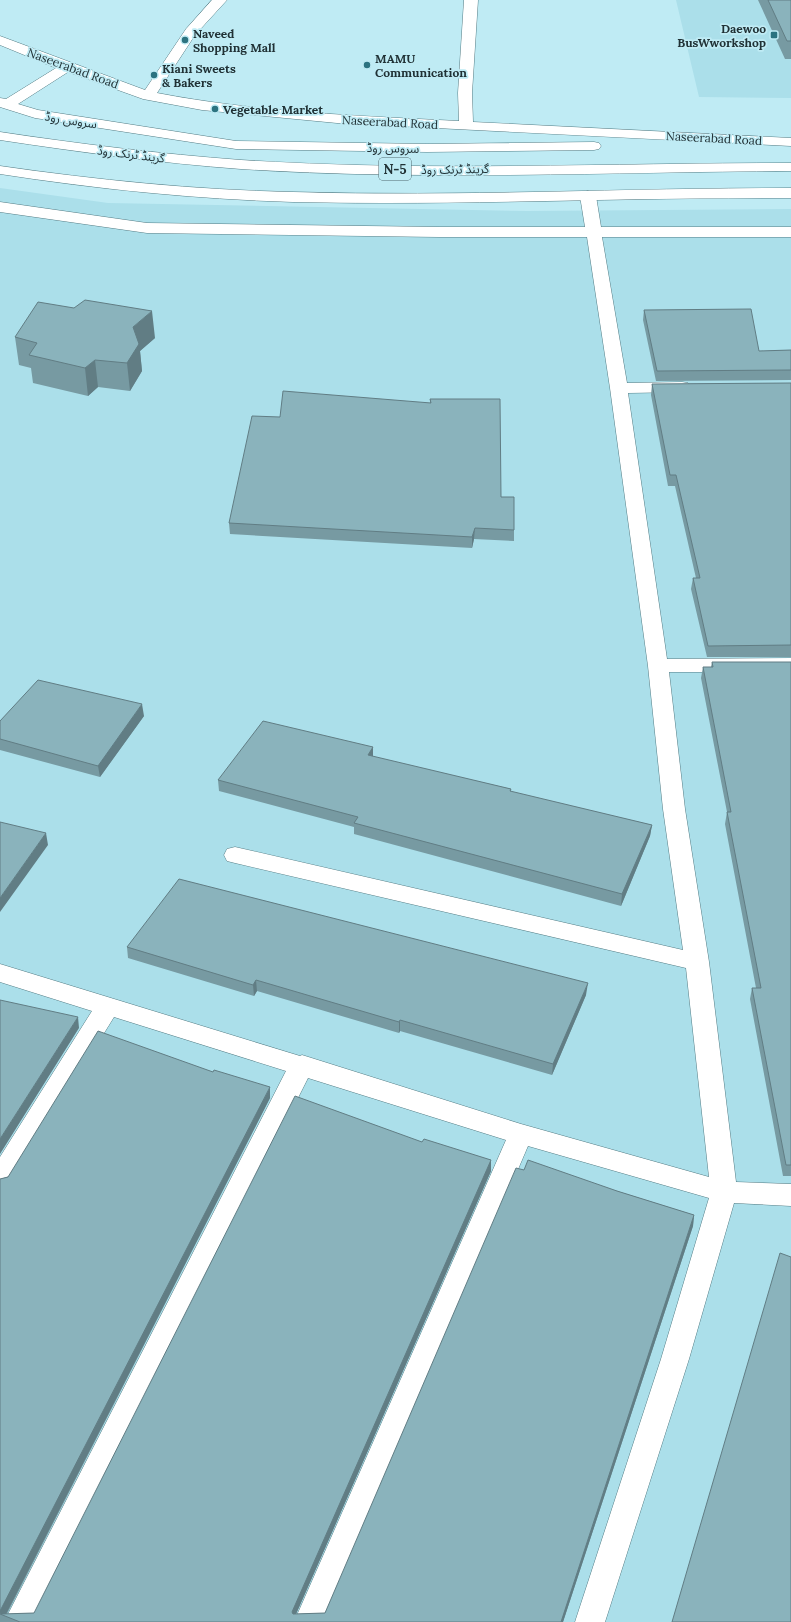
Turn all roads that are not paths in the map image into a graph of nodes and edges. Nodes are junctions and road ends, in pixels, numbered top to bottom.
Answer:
1 (220, 0) edge
2 (471, 0) edge
3 (0, 40) edge
4 (67, 67) junction
5 (148, 96) junction
6 (3, 103) edge
7 (466, 126) junction
8 (0, 136) edge
9 (791, 143) edge
10 (791, 166) edge
11 (0, 170) edge
12 (791, 193) edge
13 (588, 196) junction
14 (0, 207) edge
15 (593, 231) junction
16 (791, 232) edge
17 (697, 387) edge
18 (618, 388) junction
19 (791, 665) edge
20 (658, 666) junction
21 (236, 855) dead end
22 (697, 962) junction
23 (0, 973) edge
24 (108, 1006) junction
25 (302, 1065) junction
26 (521, 1134) junction
27 (0, 1179) edge
28 (724, 1192) junction
29 (791, 1195) edge
30 (20, 1622) edge
31 (309, 1622) edge
32 (590, 1622) edge

1 - 5 main road
2 - 7 main road
3 - 4 main road, Naseerabad Road
4 - 5 main road, Naseerabad Road
4 - 6 main road
5 - 7 main road, Naseerabad Road
6 - 9 main road, سروس روڈ
7 - 9 main road, Naseerabad Road
8 - 10 main road, گرینڈ ٹرنک روڈ / N-5
11 - 13 main road, گرینڈ ٹرنک روڈ / N-5
12 - 13 main road, گرینڈ ٹرنک روڈ / N-5
13 - 15 main road
14 - 15 main road
15 - 16 main road
15 - 18 main road
17 - 18 main road
18 - 20 main road
19 - 20 main road
20 - 22 main road
21 - 22 main road
22 - 28 main road
23 - 24 main road
24 - 25 main road
24 - 27 main road
25 - 26 main road
25 - 30 main road
26 - 28 main road
26 - 31 main road
28 - 29 main road
28 - 32 main road

